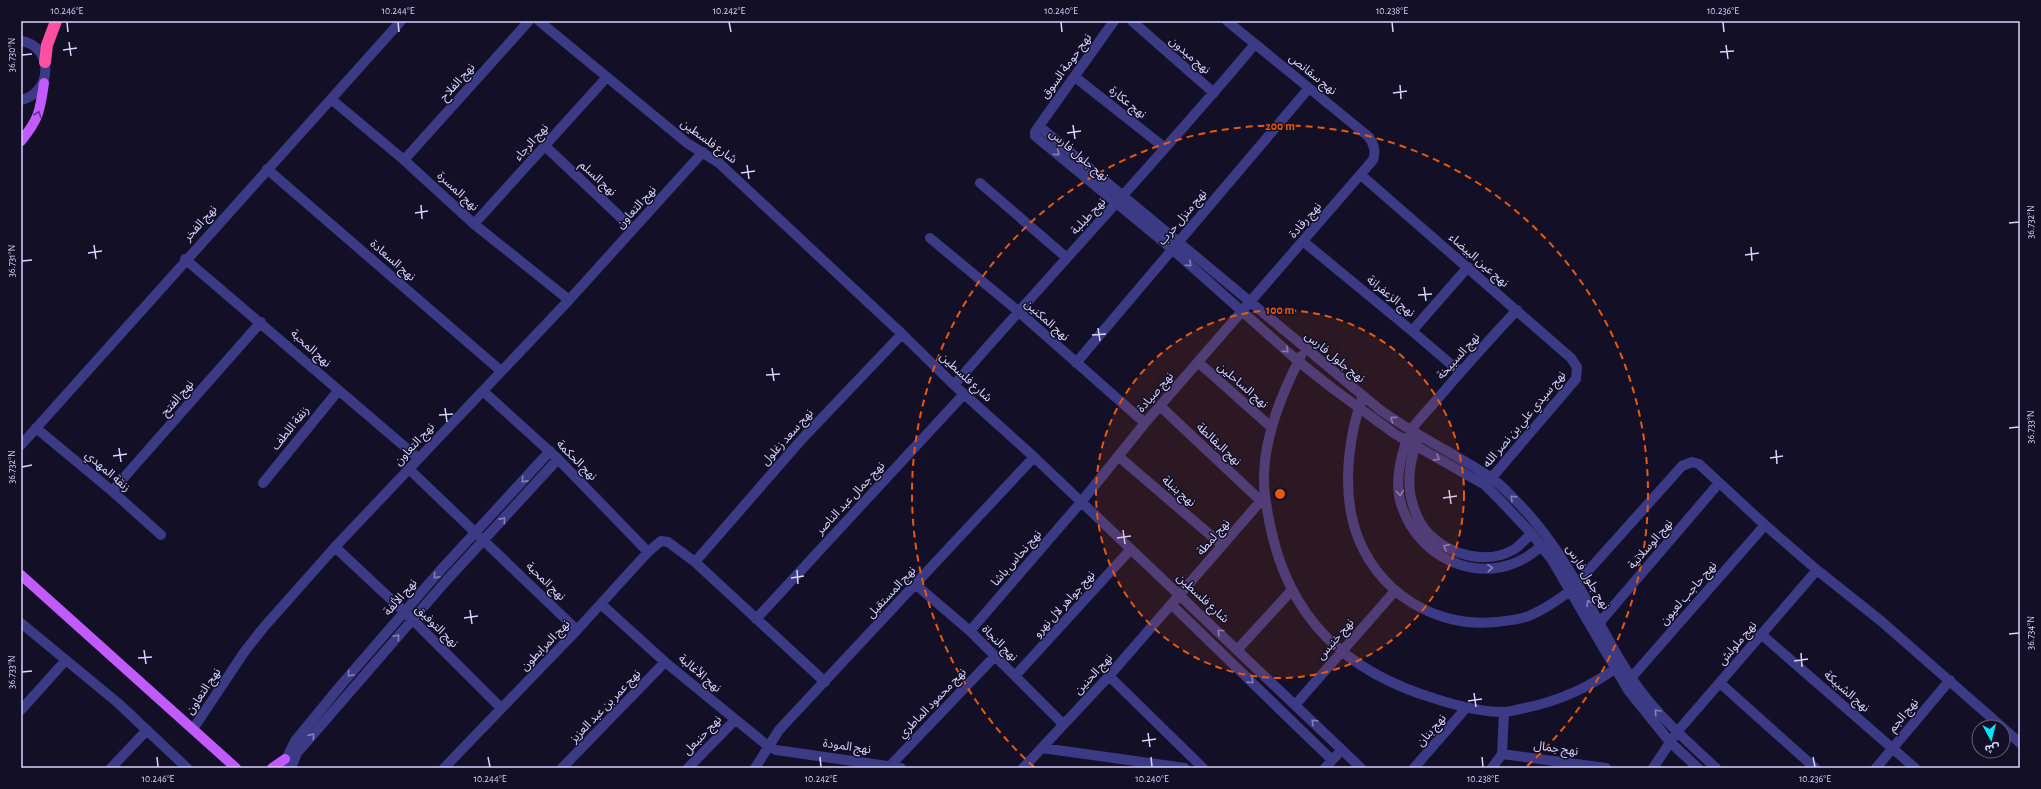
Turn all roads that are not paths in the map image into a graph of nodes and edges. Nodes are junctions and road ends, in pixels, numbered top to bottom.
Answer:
1 (56, 21) edge
2 (401, 21) edge
3 (529, 21) edge
4 (539, 21) edge
5 (1114, 21) edge
6 (1132, 21) edge
7 (1227, 21) edge
8 (21, 41) edge
9 (1255, 44) junction
10 (45, 62) junction
11 (607, 77) junction
12 (1076, 77) junction
13 (44, 83) junction
14 (1309, 88) junction
15 (1214, 93) junction
16 (331, 99) junction
17 (21, 100) edge
18 (1039, 126) junction
19 (21, 142) edge
20 (545, 146) junction
21 (1165, 148) junction
22 (703, 152) junction
23 (1375, 153) joint
24 (404, 160) junction
25 (267, 169) junction
26 (1361, 175) junction
27 (980, 183) dead end
28 (1124, 196) junction
29 (1116, 204) junction
30 (474, 224) junction
31 (634, 230) junction
32 (930, 238) dead end
33 (1304, 242) junction
34 (1175, 245) junction
35 (1067, 258) junction
36 (186, 259) junction
37 (1468, 267) junction
38 (569, 300) junction
39 (1250, 301) junction
40 (1517, 310) junction
41 (1018, 311) junction
42 (1242, 311) junction
43 (261, 322) junction
44 (1412, 331) junction
45 (902, 334) junction
46 (1305, 349) junction
47 (1298, 361) junction
48 (1198, 362) junction
49 (1076, 363) junction
50 (1577, 367) joint
51 (501, 371) junction
52 (1460, 372) junction
53 (954, 385) junction
54 (338, 391) junction
55 (483, 391) junction
56 (964, 394) junction
57 (1363, 396) junction
58 (1160, 406) junction
59 (1359, 408) junction
60 (1145, 423) junction
61 (1271, 427) junction
62 (36, 428) junction
63 (1415, 433) junction
64 (1411, 444) junction
65 (21, 445) edge
66 (550, 452) junction
67 (1118, 456) junction
68 (1034, 457) junction
69 (418, 458) junction
70 (558, 459) junction
71 (409, 468) junction
72 (1488, 481) junction
73 (263, 483) dead end
74 (1719, 483) junction
75 (112, 491) junction
76 (1263, 498) junction
77 (1082, 501) junction
78 (1765, 525) junction
79 (477, 533) junction
80 (1531, 534) junction
81 (161, 536) dead end
82 (485, 540) junction
83 (1222, 545) junction
84 (1541, 546) junction
85 (335, 547) junction
86 (1131, 549) junction
87 (648, 552) junction
88 (696, 562) junction
89 (1817, 570) junction
90 (21, 575) edge
91 (1577, 583) junction
92 (916, 584) junction
93 (1292, 590) junction
94 (1570, 591) junction
95 (1394, 592) junction
96 (1181, 595) junction
97 (601, 604) junction
98 (1172, 605) junction
99 (405, 612) junction
100 (756, 619) junction
101 (413, 620) junction
102 (1600, 622) junction
103 (21, 623) edge
104 (577, 630) junction
105 (970, 631) junction
106 (1761, 634) junction
107 (1238, 649) junction
108 (1341, 652) junction
109 (994, 657) junction
110 (65, 661) junction
111 (666, 662) junction
112 (1618, 666) junction
113 (1015, 676) junction
114 (1110, 676) junction
115 (1631, 678) junction
116 (1950, 680) junction
117 (825, 682) junction
118 (1720, 683) junction
119 (331, 697) junction
120 (340, 704) junction
121 (1296, 704) junction
122 (501, 708) junction
123 (1466, 708) junction
124 (21, 710) edge
125 (1504, 712) junction
126 (1994, 719) edge
127 (735, 720) junction
128 (1063, 724) junction
129 (147, 730) junction
130 (193, 730) junction
131 (1677, 732) junction
132 (2011, 735) edge
133 (1670, 742) junction
134 (2020, 743) edge
135 (768, 746) junction
136 (1042, 748) junction
137 (1893, 748) junction
138 (1342, 749) junction
139 (789, 751) joint
140 (1502, 754) junction
141 (222, 757) junction
142 (1332, 760) junction
143 (1534, 763) edge
144 (284, 764) edge
145 (889, 767) edge
146 (1590, 767) edge
147 (111, 768) edge
148 (187, 768) edge
149 (228, 768) edge
150 (236, 768) edge
151 (272, 768) edge
152 (291, 768) edge
153 (444, 768) edge
154 (562, 768) edge
155 (688, 768) edge
156 (755, 768) edge
157 (901, 768) edge
158 (1022, 768) edge
159 (1185, 768) edge
160 (1203, 768) edge
161 (1325, 768) edge
162 (1361, 768) edge
163 (1414, 768) edge
164 (1492, 768) edge
165 (1606, 768) edge
166 (1653, 768) edge
167 (1698, 768) edge
168 (1716, 768) edge
169 (1815, 768) edge
170 (1876, 768) edge
171 (1915, 768) edge

1 - 10 highway
2 - 16 street, نهج الفخر
3 - 24 street, نهج الفلاح
4 - 11 street, شارع فلسطين
5 - 12 street, نهج حومة السوق
6 - 15 street, نهج ميدون
7 - 9 street, نهج سقانص
8 - 10 street
9 - 14 street, نهج سقانص
9 - 15 street, نهج طبلبة
10 - 13 street
11 - 20 street, نهج الرجاء
11 - 22 street, شارع فلسطين
12 - 18 street, نهج حومة السوق
12 - 21 street, نهج عكارة
13 - 17 street
19 -> 13 main road
14 - 23 street, نهج سقانص
14 - 34 street, نهج منزل حرب
15 - 21 street, نهج طبلبة
16 - 24 street, نهج المسرة
16 - 25 street, نهج الفخر
18 - 28 street, نهج جلول فارس
18 -> 29 street, نهج جلول فارس
20 - 30 street, نهج الرجاء
20 - 31 street, نهج السلم
21 - 28 street, نهج طبلبة
22 - 31 street, نهج التعاون
22 - 45 street, شارع فلسطين
23 - 26 street, نهج رقادة
24 - 30 street, نهج المسرة
25 - 36 street, نهج الفخر
25 - 51 street, نهج السعادة
26 - 33 street, نهج رقادة
26 - 37 street, نهج عين البيضاء
27 - 35 street
28 - 29 street, نهج طبلبة
28 - 34 street, نهج جلول فارس
29 - 34 street, نهج جلول فارس
29 - 35 street, نهج طبلبة
30 - 38 street, نهج المسرة
31 - 38 street, نهج التعاون
32 - 41 street, نهج المكنين
33 - 39 street, نهج رقادة
33 - 44 street, نهج الزعفرانة
34 - 39 street, نهج جلول فارس
34 -> 42 street, نهج جلول فارس
34 - 49 street, نهج منزل حرب
35 - 41 street, نهج طبلبة
36 - 43 street, نهج المحبة
36 - 62 street, نهج الفخر
37 - 40 street, نهج عين البيضاء
37 - 44 street
38 - 51 street, نهج التعاون
39 - 42 street, نهج صيادة
39 - 46 street, نهج جلول فارس
40 - 50 street, نهج عين البيضاء
40 - 52 street, نهج السبيخة
41 - 49 street, نهج المكنين
41 - 53 street, نهج طبلبة
42 -> 47 street, نهج جلول فارس
42 - 48 street, نهج صيادة
43 - 54 street, نهج المحبة
43 - 75 street, نهج الفتح
44 - 52 street, نهج الزعفرانة
45 - 53 street, شارع فلسطين
45 - 88 street, نهج سعد زغلول
46 - 47 street
46 - 57 street, نهج جلول فارس
47 - 59 street, نهج جلول فارس
47 - 61 street
48 - 58 street, نهج صيادة
48 - 61 street, نهج الساحلين
49 - 60 street, نهج المكنين
50 - 72 street, نهج سيدي علي بن نصر الله
51 - 55 street, نهج التعاون
52 - 63 street, نهج السبيخة
53 - 56 street, شارع فلسطين
54 - 69 street, نهج المحبة
54 - 73 street, زنقة اللطف
55 - 66 street, نهج الحكمة
55 - 69 street, نهج التعاون
56 - 68 street, شارع فلسطين
56 - 100 street, نهج جمال عبد الناصر
57 - 59 street
63 -> 57 street, نهج جلول فارس
58 - 60 street, نهج صيادة
58 - 76 street, نهج البقالطة
59 - 64 street, نهج جلول فارس
59 - 95 street
60 - 67 street, نهج صيادة
61 - 76 street
62 - 65 street, نهج الفخر
62 - 75 street, زنقة المهدي
63 - 64 street
63 - 72 street, نهج جلول فارس
64 -> 72 street, نهج جلول فارس
80 -> 64 street
64 -> 84 street
66 - 70 street, نهج الحكمة
66 -> 79 street, نهج الألفة
67 - 77 street, نهج صيادة
67 - 83 street, نهج بنبلة
68 - 77 street, شارع فلسطين
68 - 92 street, نهج المستقبل
69 - 71 street, نهج التعاون
82 -> 70 street, نهج الألفة
70 - 87 street, نهج الحكمة
71 - 79 street, نهج المحبة
71 - 85 street, نهج التعاون
72 - 80 street, نهج جلول فارس
91 -> 72 street, نهج جلول فارس
74 - 78 street
74 - 91 street
74 - 102 street, نهج الوسلاتية
75 - 81 street, زنقة المهدي
76 - 83 street, نهج لمطة
76 - 93 street
77 - 86 street, شارع فلسطين
77 - 105 street, نهج نحاس باشا
78 - 89 street
78 - 115 street, نهج حاجب لعيون
79 - 82 street, نهج المحبة
79 -> 99 street, نهج الألفة
80 - 84 street, نهج جلول فارس
82 - 101 street, نهج الألفة
82 - 104 street, نهج المحبة
83 - 96 street, نهج لمطة
84 - 94 street, نهج جلول فارس
85 - 99 street, نهج التوفيق
85 - 130 street, نهج التعاون
86 - 96 street, شارع فلسطين
86 - 113 street, نهج جواهر لال نهرو
87 - 88 street, نهج المرابطون
87 - 97 street, نهج المرابطون
88 - 100 street
89 - 106 street, نهج ملولش
89 - 116 street
90 - 130 main road
91 - 94 street
102 -> 91 street, نهج جلول فارس
92 - 105 street, نهج النجاة
92 - 117 street, نهج المستقبل
93 - 107 street
93 - 108 street
94 - 95 street
94 - 112 street, نهج جلول فارس
95 - 108 street, نهج خنيس
96 - 98 street, نهج الحنين
107 -> 96 street, شارع فلسطين
97 - 104 street, نهج المرابطون
97 - 111 street, نهج الأغالبة
98 - 114 street, نهج الحنين
98 -> 142 street
99 - 101 street, نهج التوفيق
99 -> 119 street, نهج الألفة
100 - 117 street
120 -> 101 street, نهج الألفة
101 - 122 street, نهج التوفيق
102 - 112 street, نهج جلول فارس
103 - 110 street
104 - 122 street, نهج المرابطون
105 - 109 street, نهج النجاة
106 - 118 street, نهج ملولش
106 - 137 street, نهج الشبيكة
107 - 121 street, شارع فلسطين
108 - 121 street, نهج خنيس
108 - 123 street
109 - 113 street, نهج النجاة
109 - 145 street, نهج محمود الماطري
110 - 124 street
110 - 129 street
111 - 127 street, نهج الأغالبة
111 - 154 street, نهج عمر بن عبد العزيز
112 - 115 street, نهج جلول فارس
112 - 125 street
112 - 133 street, نهج جلول فارس
113 - 128 street, نهج النجاة
114 - 128 street, نهج الحنين
114 - 160 street
131 -> 115 street, نهج جلول فارس
116 - 126 street
116 - 137 street, نهج الجم
117 - 135 street, نهج المستقبل
118 - 131 street, نهج ملولش
118 - 169 street
119 - 120 street
119 - 144 street, نهج الألفة
152 -> 120 street, نهج الألفة
138 -> 121 street, شارع فلسطين
122 - 153 street, نهج المرابطون
123 - 125 street
123 - 163 street, نهج بنان
125 - 140 street
127 - 135 street, نهج الأغالبة
127 - 155 street, نهج حنبعل
128 - 136 street, نهج الحنين
129 - 147 street
129 - 148 street
130 - 141 main road
131 - 133 street, نهج ملولش
131 - 168 street, نهج جلول فارس
132 - 134 street
133 - 166 street, نهج ملولش
133 - 167 street, نهج جلول فارس
135 - 139 street, نهج الأغالبة
135 - 156 street, نهج المستقبل
136 - 158 street, نهج الحنين
136 - 159 street
137 - 170 street, نهج الجم
137 - 171 street, نهج الشبيكة
138 - 142 street
138 - 162 street, شارع فلسطين
139 - 145 street, نهج المودة
140 - 143 street, نهج جمال
140 - 164 street
141 - 149 main road
141 - 150 main road
142 - 161 street
143 - 146 street, نهج جمال
144 - 151 main road
145 - 157 street, نهج المودة
146 - 165 street, نهج جمال

